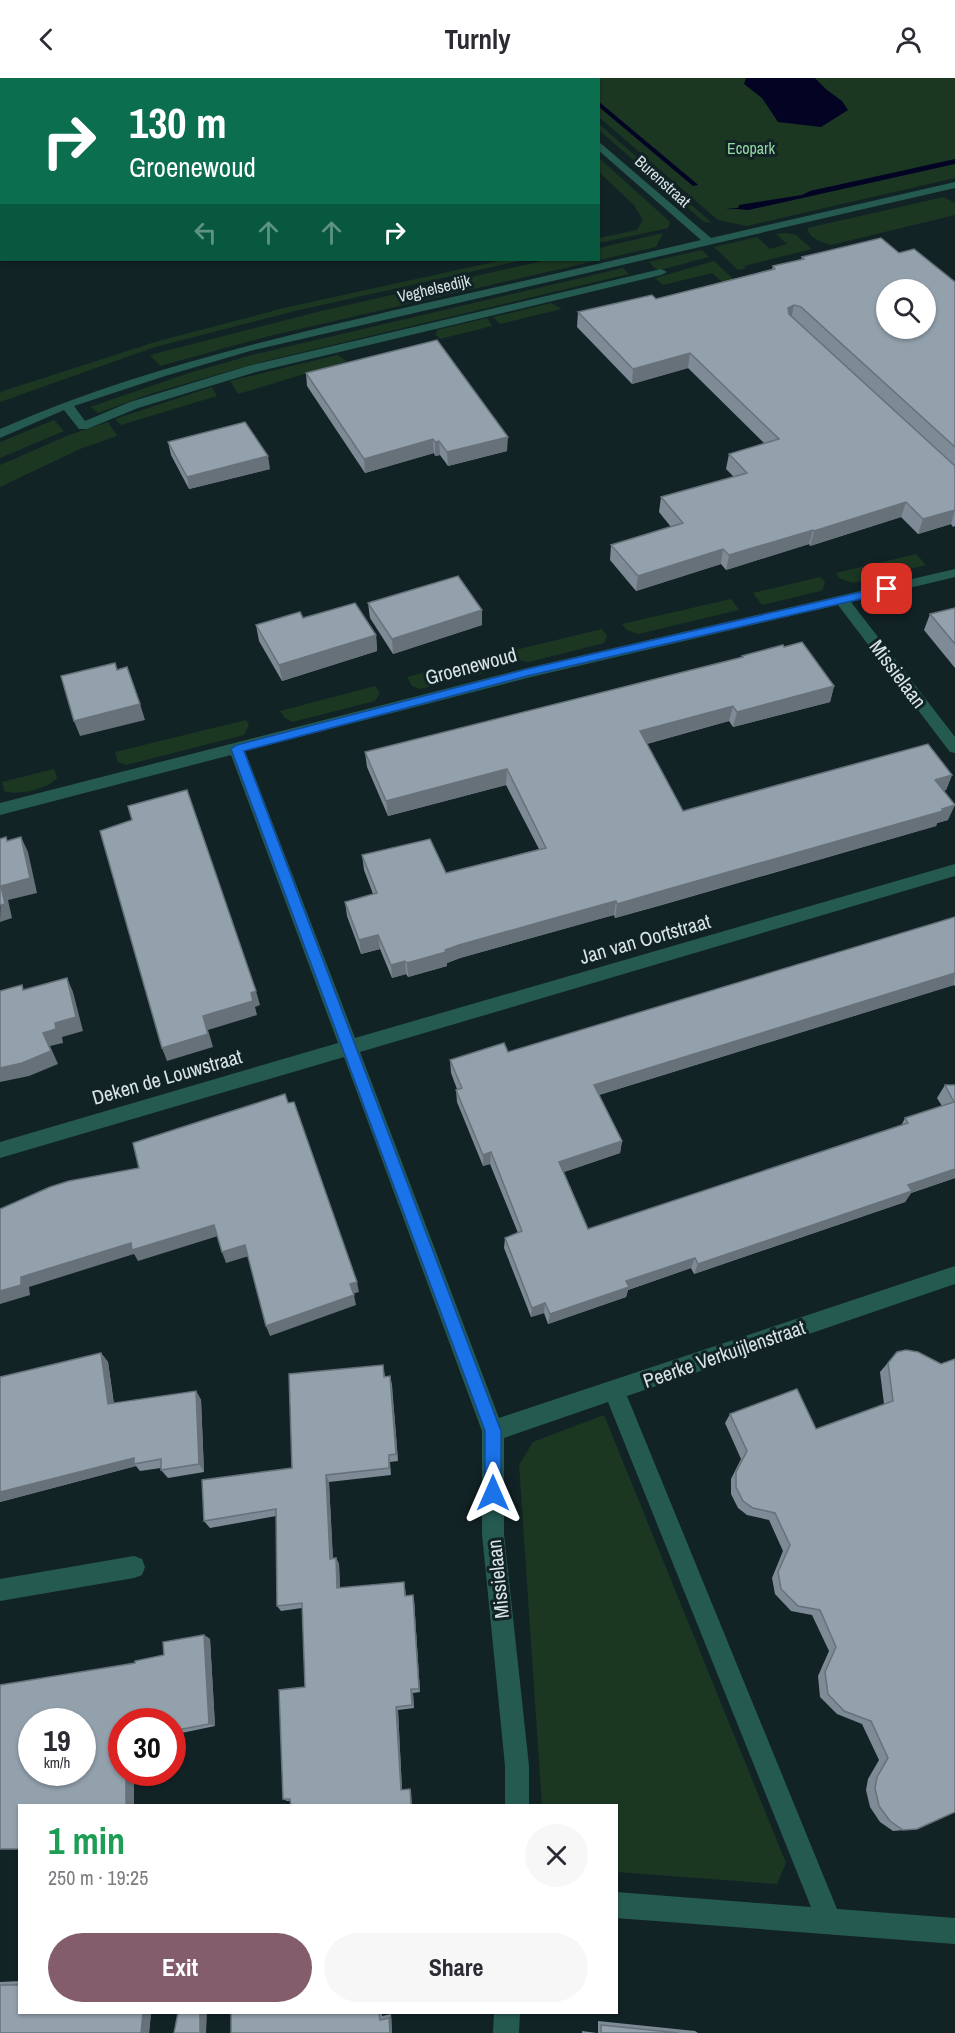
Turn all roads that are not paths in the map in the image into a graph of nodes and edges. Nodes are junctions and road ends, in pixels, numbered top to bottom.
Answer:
1 (600, 146) edge
2 (955, 185) edge
3 (708, 241) junction
4 (661, 272) dead end
5 (66, 405) junction
6 (0, 434) edge
7 (955, 573) edge
8 (842, 600) junction
9 (955, 748) edge
10 (237, 749) junction
11 (0, 809) edge
12 (955, 870) edge
13 (348, 1048) junction
14 (0, 1150) edge
15 (955, 1275) edge
16 (614, 1391) junction
17 (493, 1431) junction
18 (134, 1567) dead end
19 (0, 1590) edge
20 (517, 1804) edge
21 (618, 1905) edge
22 (829, 1920) junction
23 (955, 1931) edge
24 (507, 2014) edge
25 (506, 2033) edge

1 - 3 street, Burenstraat
2 - 3 street, Veghelsedijk
3 - 5 street, Veghelsedijk
4 - 5 street, Veghelsedijk
5 - 6 street, Veghelsedijk
7 - 8 street, Groenewoud
8 - 9 street, Missielaan
8 - 10 street, Groenewoud
10 - 11 street, Groenewoud
10 - 13 street, Missielaan
12 - 13 street, Jan van Oortstraat
13 - 14 street, Deken de Louwstraat
13 - 17 street, Missielaan
15 - 16 street, Peerke Verkuijlenstraat
16 - 17 street, Peerke Verkuijlenstraat
16 - 22 street
17 - 20 street, Missielaan
18 - 19 street
21 - 22 street
22 - 23 street
24 - 25 street

